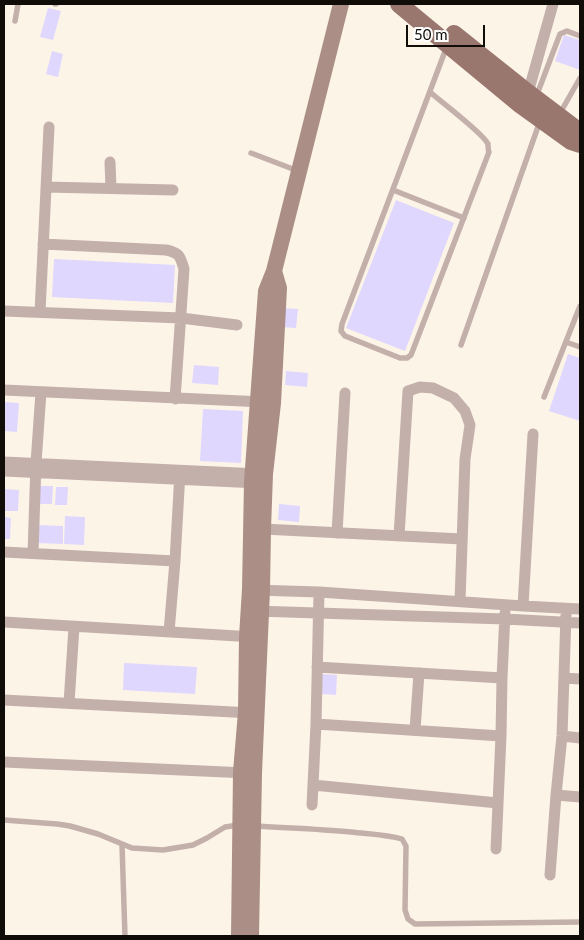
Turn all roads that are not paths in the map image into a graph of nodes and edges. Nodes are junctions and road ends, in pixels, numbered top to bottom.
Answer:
1 (18, 4) edge
2 (341, 4) edge
3 (399, 4) edge
4 (416, 4) edge
5 (553, 4) edge
6 (16, 21) dead end
7 (580, 36) edge
8 (448, 44) junction
9 (580, 78) edge
10 (430, 92) junction
11 (531, 96) junction
12 (558, 116) junction
13 (540, 119) junction
14 (49, 128) dead end
15 (580, 131) edge
16 (580, 144) edge
17 (251, 153) dead end
18 (110, 162) dead end
19 (299, 171) junction
20 (46, 187) junction
21 (111, 188) junction
22 (173, 190) dead end
23 (393, 190) junction
24 (464, 218) junction
25 (43, 244) junction
26 (580, 306) edge
27 (4, 311) edge
28 (40, 312) junction
29 (181, 318) junction
30 (237, 325) dead end
31 (566, 342) junction
32 (461, 345) dead end
33 (580, 347) edge
34 (4, 390) edge
35 (42, 392) junction
36 (345, 393) dead end
37 (544, 397) dead end
38 (175, 399) junction
39 (265, 402) junction
40 (533, 434) dead end
41 (4, 462) edge
42 (36, 468) junction
43 (4, 471) edge
44 (180, 475) junction
45 (259, 478) junction
46 (263, 529) junction
47 (337, 533) junction
48 (399, 536) junction
49 (462, 539) junction
50 (4, 552) edge
51 (33, 553) junction
52 (175, 562) junction
53 (256, 590) junction
54 (319, 592) junction
55 (460, 601) junction
56 (505, 604) junction
57 (524, 606) junction
58 (567, 608) junction
59 (580, 608) edge
60 (255, 611) junction
61 (318, 613) junction
62 (505, 619) junction
63 (4, 622) edge
64 (566, 622) junction
65 (580, 623) edge
66 (74, 627) junction
67 (169, 632) junction
68 (253, 637) junction
69 (317, 668) junction
70 (419, 674) junction
71 (502, 678) junction
72 (564, 678) junction
73 (580, 679) edge
74 (4, 700) edge
75 (69, 703) junction
76 (251, 713) junction
77 (316, 724) junction
78 (415, 730) junction
79 (501, 736) junction
80 (562, 736) junction
81 (580, 738) edge
82 (4, 762) edge
83 (247, 773) junction
84 (313, 785) junction
85 (556, 795) junction
86 (580, 797) edge
87 (498, 803) junction
88 (312, 806) dead end
89 (4, 820) edge
90 (246, 826) junction
91 (122, 845) junction
92 (496, 848) dead end
93 (550, 875) dead end
94 (580, 922) edge
95 (125, 936) edge
96 (239, 936) edge
97 (251, 936) edge

1 - 6 lane
2 - 19 street
3 - 8 main road
4 - 11 main road
5 - 11 street
7 - 11 lane
8 - 10 lane
8 - 13 main road
9 - 12 lane
10 - 23 lane
10 - 24 lane
11 - 12 main road
12 - 15 main road
13 - 16 main road
13 - 32 lane
14 - 20 street
17 - 19 lane
18 - 21 street
19 - 39 street
20 - 21 street
20 - 25 street
21 - 22 street
23 - 24 lane
23 - 24 lane
25 - 28 street
25 - 29 street
26 - 31 lane
27 - 28 street
28 - 29 street
29 - 30 street
29 - 38 street
31 - 33 lane
31 - 37 lane
34 - 35 street
35 - 38 street
35 - 42 street
36 - 47 street
38 - 39 street
39 - 45 street
40 - 57 street
41 - 42 street
42 - 43 street
42 - 44 street
42 - 51 street
44 - 45 street
44 - 52 street
45 - 46 street
45 - 53 street
46 - 47 street
46 - 53 street
47 - 48 street
48 - 49 street
48 - 49 street
49 - 55 street
50 - 51 street
51 - 52 street
52 - 67 street
53 - 54 street
53 - 60 street
54 - 55 street
54 - 61 street
55 - 56 street
56 - 57 street
56 - 62 street
57 - 58 street
58 - 59 street
58 - 64 street
60 - 61 street
60 - 68 street
61 - 62 street
61 - 69 street
62 - 64 street
62 - 71 street
63 - 66 street
64 - 65 street
64 - 72 street
66 - 67 street
66 - 75 street
67 - 68 street
68 - 76 street
69 - 70 street
69 - 77 street
70 - 71 street
70 - 78 street
71 - 79 street
72 - 73 street
72 - 80 street
74 - 75 street
75 - 76 street
76 - 83 street
77 - 78 street
77 - 84 street
78 - 79 street
79 - 87 street
80 - 81 street
80 - 85 street
82 - 83 street
83 - 90 street
84 - 87 street
84 - 88 street
85 - 86 street
85 - 93 street
87 - 92 street
89 - 91 lane
90 - 91 lane
90 - 94 lane
90 - 96 street
90 - 97 street
91 - 95 lane

